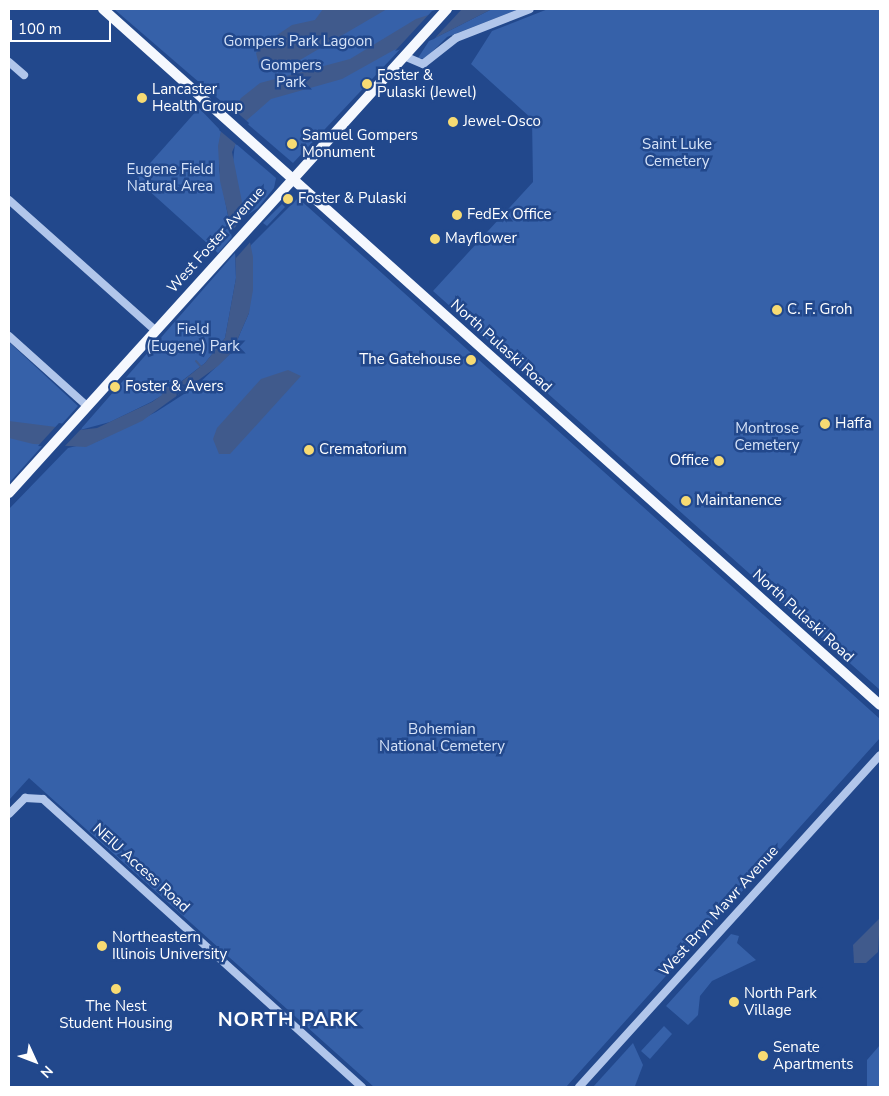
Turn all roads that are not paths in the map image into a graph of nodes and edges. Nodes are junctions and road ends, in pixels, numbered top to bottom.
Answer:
1 (103, 9) edge
2 (447, 9) edge
3 (530, 9) edge
4 (404, 56) junction
5 (9, 62) edge
6 (24, 75) dead end
7 (292, 179) junction
8 (9, 200) edge
9 (155, 330) junction
10 (9, 336) edge
11 (87, 406) junction
12 (9, 493) edge
13 (880, 704) edge
14 (880, 755) edge
15 (9, 814) edge
16 (362, 1087) edge
17 (579, 1087) edge

1 - 7 main road, North Pulaski Road
2 - 4 main road, West Foster Avenue
3 - 4 street
4 - 7 main road, West Foster Avenue
5 - 6 street
7 - 9 main road, West Foster Avenue
7 - 13 main road, North Pulaski Road
8 - 9 street
9 - 11 main road, West Foster Avenue
10 - 11 street
11 - 12 main road, West Foster Avenue
14 - 17 street, West Bryn Mawr Avenue
15 - 16 street, NEIU Access Road

